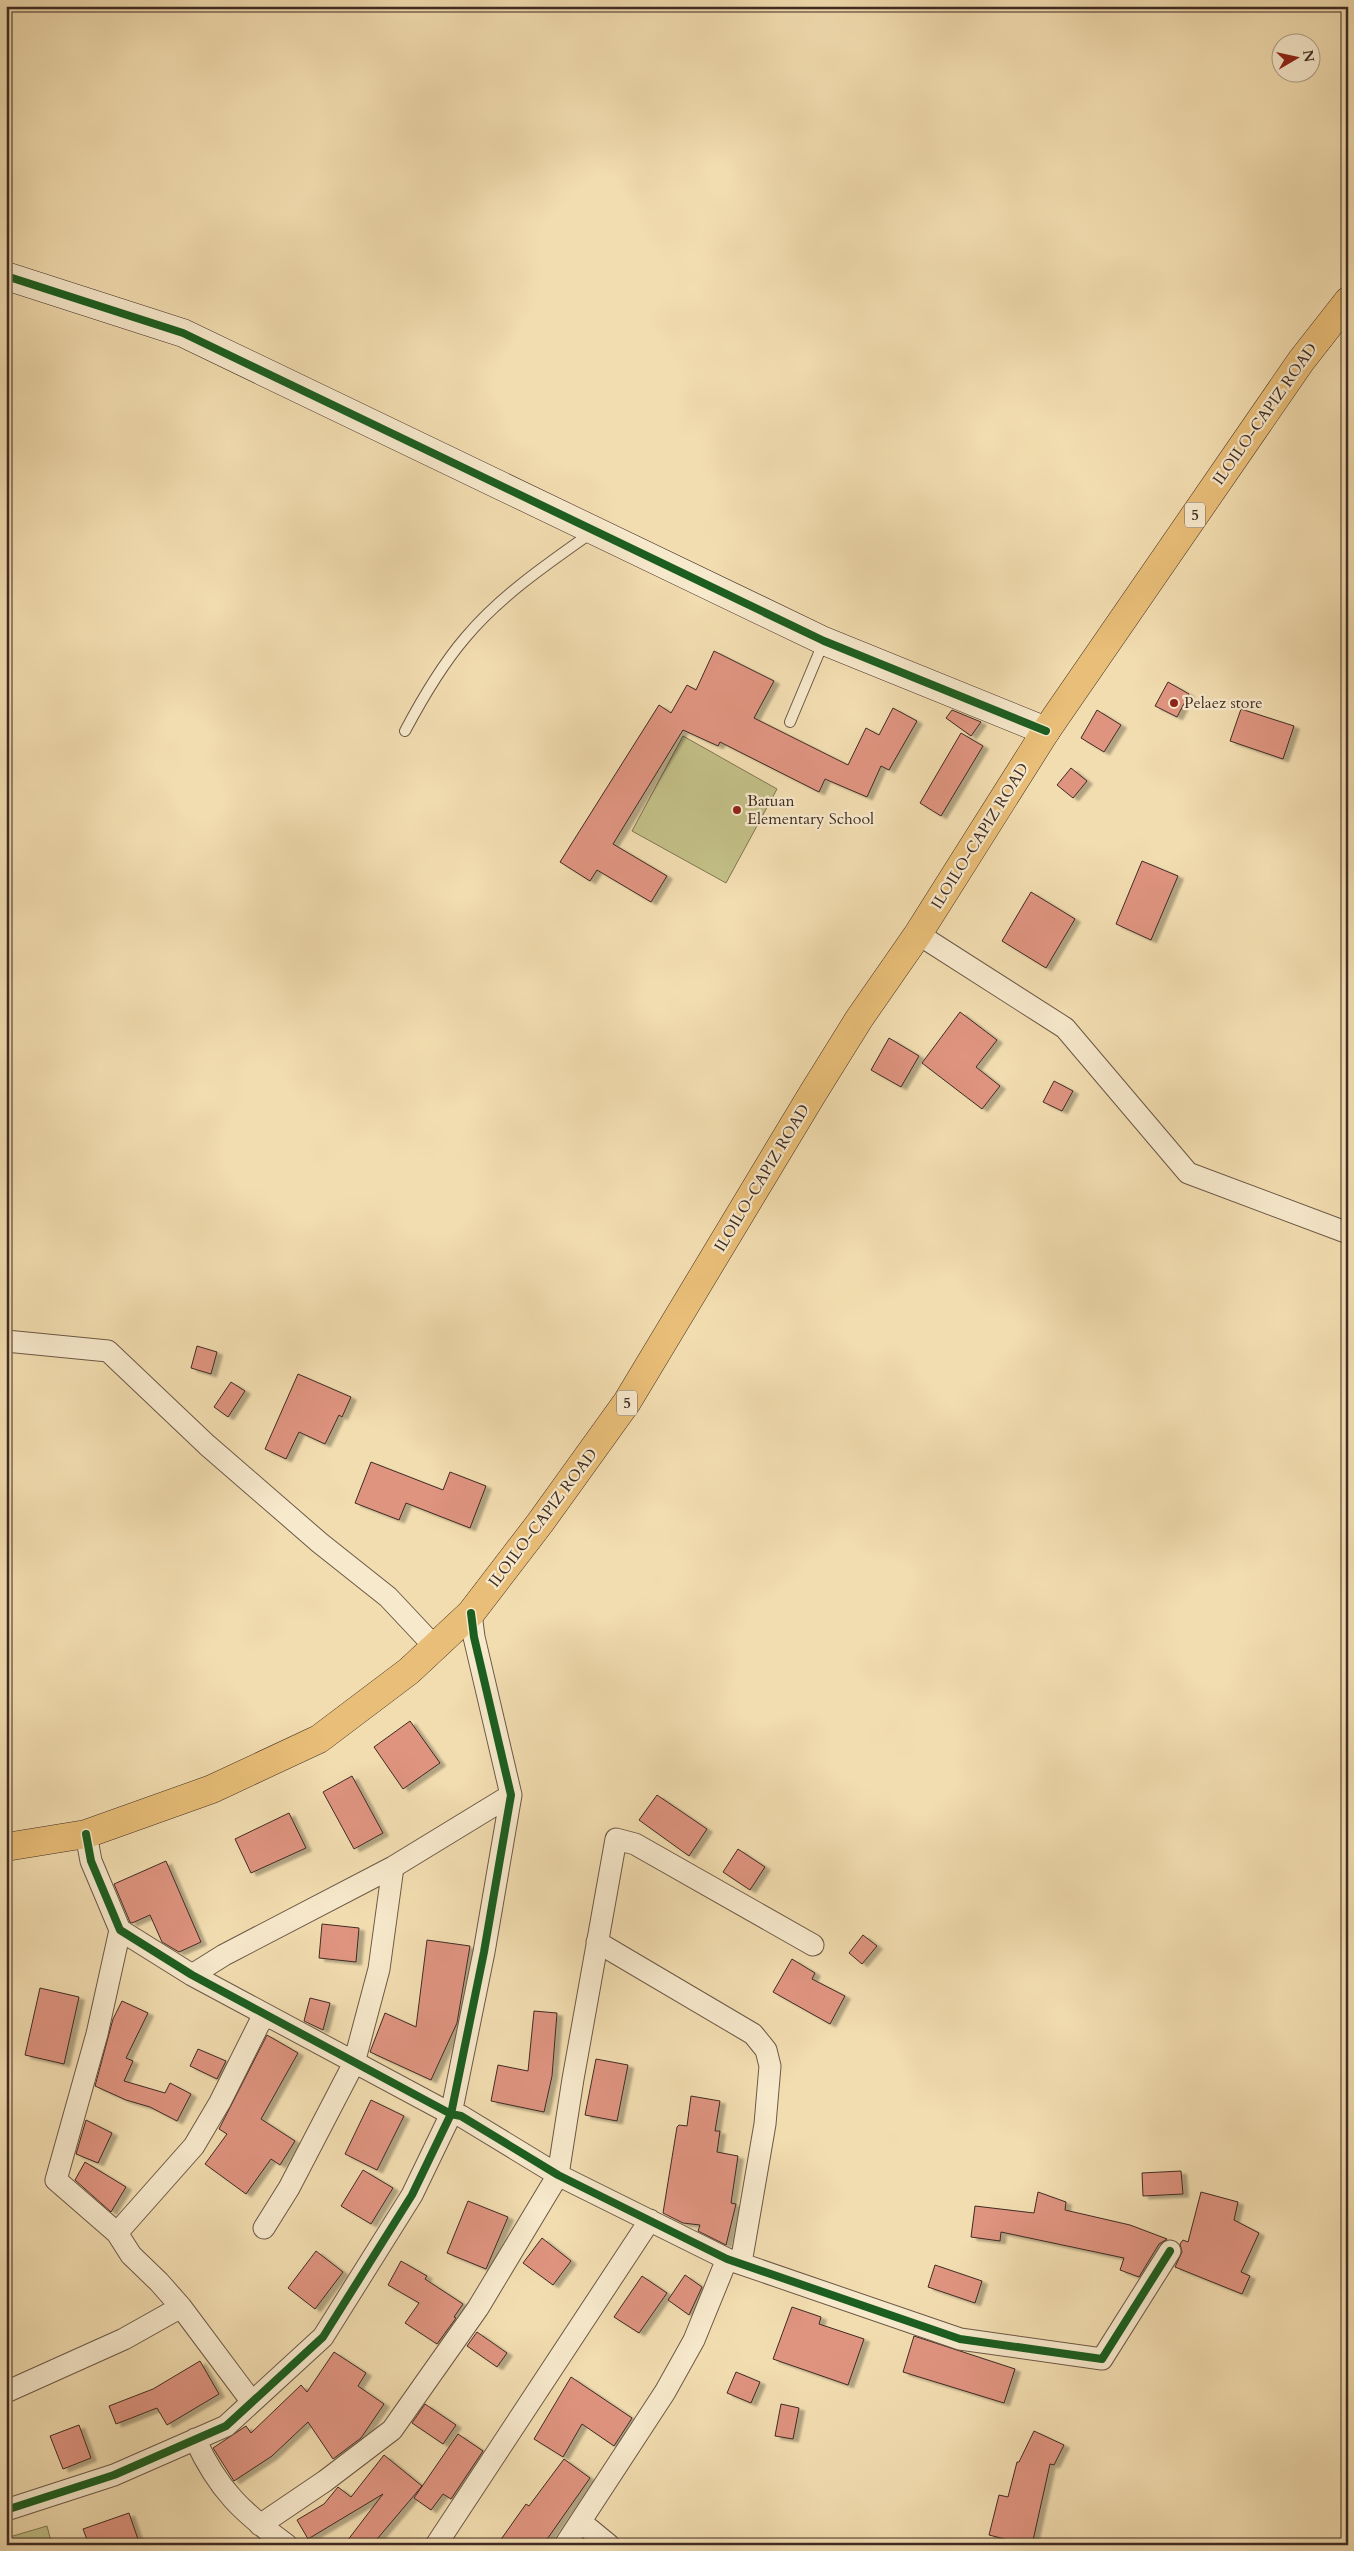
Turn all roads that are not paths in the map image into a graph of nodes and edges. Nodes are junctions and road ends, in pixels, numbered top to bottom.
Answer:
1 (6, 276) edge
2 (1348, 301) edge
3 (594, 531) junction
4 (824, 640) junction
5 (790, 722) dead end
6 (405, 731) dead end
7 (1046, 731) junction
8 (918, 934) junction
9 (1348, 1233) edge
10 (6, 1342) edge
11 (471, 1613) junction
12 (434, 1646) junction
13 (511, 1795) junction
14 (86, 1834) junction
15 (6, 1847) edge
16 (393, 1867) junction
17 (120, 1930) junction
18 (597, 1942) junction
19 (813, 1945) dead end
20 (192, 1975) junction
21 (268, 2017) junction
22 (354, 2063) junction
23 (451, 2114) junction
24 (558, 2175) junction
25 (650, 2220) junction
26 (264, 2228) dead end
27 (117, 2233) junction
28 (1170, 2250) dead end
29 (734, 2261) junction
30 (181, 2307) junction
31 (6, 2392) edge
32 (252, 2402) junction
33 (195, 2440) junction
34 (6, 2510) edge
35 (581, 2522) junction
36 (260, 2525) junction
37 (287, 2545) edge
38 (436, 2545) edge
39 (565, 2545) edge
40 (609, 2545) edge

1 - 3 street
2 - 7 highway, ILOILO-CAPIZ ROAD / 5
3 - 4 street
3 - 6 lane
4 - 5 lane
4 - 7 street
7 - 8 highway, ILOILO-CAPIZ ROAD / 5
8 - 9 street
8 - 11 highway, ILOILO-CAPIZ ROAD / 5
10 - 12 street
11 - 12 highway, ILOILO-CAPIZ ROAD / 5
11 - 13 street
12 - 14 highway, ILOILO-CAPIZ ROAD / 5
13 - 16 street
13 - 23 street
14 - 15 highway, ILOILO-CAPIZ ROAD / 5
14 - 17 street
16 - 20 street
16 - 22 street
17 - 20 street
17 - 27 street
18 - 19 street
18 - 24 street
18 - 29 street
20 - 21 street
21 - 22 street
21 - 27 street
22 - 23 street
22 - 26 street
23 - 24 street
23 - 32 street
24 - 25 street
24 - 36 street
25 - 29 street
25 - 38 street
27 - 30 street
28 - 29 street
29 - 35 street
30 - 31 street
30 - 32 street
32 - 33 street
33 - 34 street
33 - 36 street
35 - 39 street
35 - 40 street
36 - 37 street

